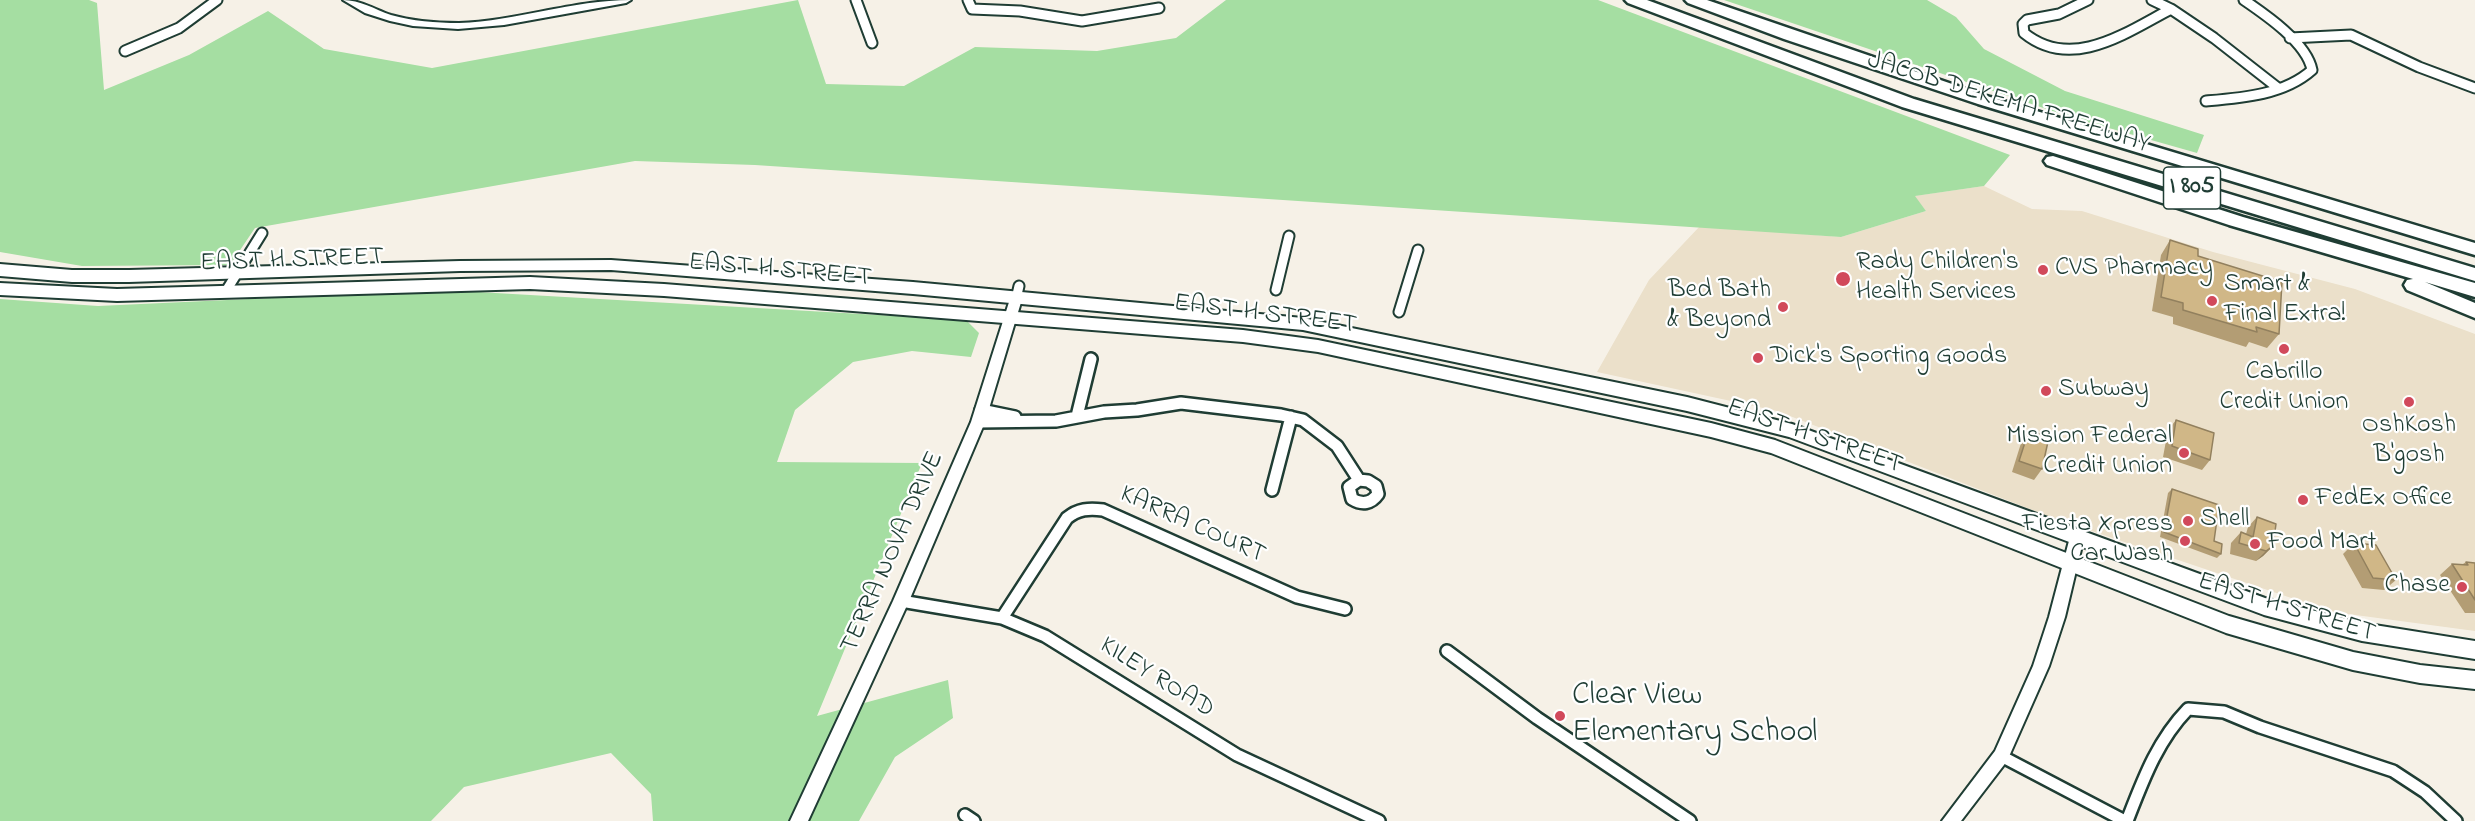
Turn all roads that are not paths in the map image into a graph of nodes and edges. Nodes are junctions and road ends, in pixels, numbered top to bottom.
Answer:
1 (217, 0) edge
2 (348, 0) edge
3 (363, 0) edge
4 (601, 0) edge
5 (626, 0) edge
6 (856, 0) edge
7 (968, 0) edge
8 (1634, 0) edge
9 (1693, 0) edge
10 (2088, 0) edge
11 (2152, 0) edge
12 (2244, 0) edge
13 (559, 5) edge
14 (1159, 8) dead end
15 (2170, 9) junction
16 (2290, 38) junction
17 (872, 43) dead end
18 (125, 51) dead end
19 (2278, 88) junction
20 (2475, 88) edge
21 (2206, 101) dead end
22 (1908, 104) junction
23 (2246, 179) junction
24 (2236, 221) junction
25 (262, 233) dead end
26 (2475, 235) edge
27 (1289, 236) dead end
28 (2475, 249) edge
29 (1418, 250) dead end
30 (0, 270) edge
31 (236, 274) junction
32 (2475, 275) edge
33 (0, 290) edge
34 (1276, 290) dead end
35 (226, 291) junction
36 (2475, 291) edge
37 (1018, 292) junction
38 (2475, 311) edge
39 (1399, 312) dead end
40 (1009, 318) junction
41 (1091, 359) dead end
42 (980, 416) junction
43 (1077, 416) junction
44 (1290, 417) junction
45 (1359, 480) dead end
46 (1272, 490) dead end
47 (2077, 537) junction
48 (2072, 563) junction
49 (901, 601) junction
50 (1345, 609) dead end
51 (1002, 618) junction
52 (2475, 650) edge
53 (1447, 651) dead end
54 (2475, 680) edge
55 (2001, 756) junction
56 (799, 821) edge
57 (1379, 821) edge
58 (1690, 821) edge
59 (1951, 821) edge
60 (2126, 821) edge
61 (2456, 821) edge

1 - 18 street
2 - 13 street
3 - 13 street
4 - 13 street
5 - 13 street
6 - 17 street
7 - 14 street
8 - 22 highway, JACOB DEKEMA FREEWAY / I 805
9 - 23 highway, JACOB DEKEMA FREEWAY / I 805
10 - 15 street
11 - 15 street
12 - 16 street
15 - 19 street
16 - 19 street
16 - 20 street
19 - 21 street
22 - 24 highway
22 - 32 highway, JACOB DEKEMA FREEWAY / I 805
23 - 26 highway
23 - 28 highway, JACOB DEKEMA FREEWAY / I 805
24 - 36 highway
24 - 38 highway
25 - 31 street
27 - 34 street
29 - 39 street
30 - 31 main road, EAST H STREET
31 - 35 street
31 - 37 main road, EAST H STREET
33 - 35 main road, EAST H STREET
35 - 40 main road, EAST H STREET
37 - 40 street, TERRA NOVA DRIVE
37 - 47 main road, EAST H STREET
40 - 42 street, TERRA NOVA DRIVE
40 - 48 main road, EAST H STREET
41 - 43 street
42 - 43 street
42 - 49 street, TERRA NOVA DRIVE
43 - 44 street
44 - 45 street
44 - 46 street
47 - 48 street
47 - 52 main road, EAST H STREET
48 - 54 main road, EAST H STREET
48 - 55 street
49 - 51 street, KILEY ROAD
49 - 56 street, TERRA NOVA DRIVE
50 - 51 street, KARRA COURT
51 - 57 street, KILEY ROAD
53 - 58 street
55 - 59 street
55 - 60 street
60 - 61 street

